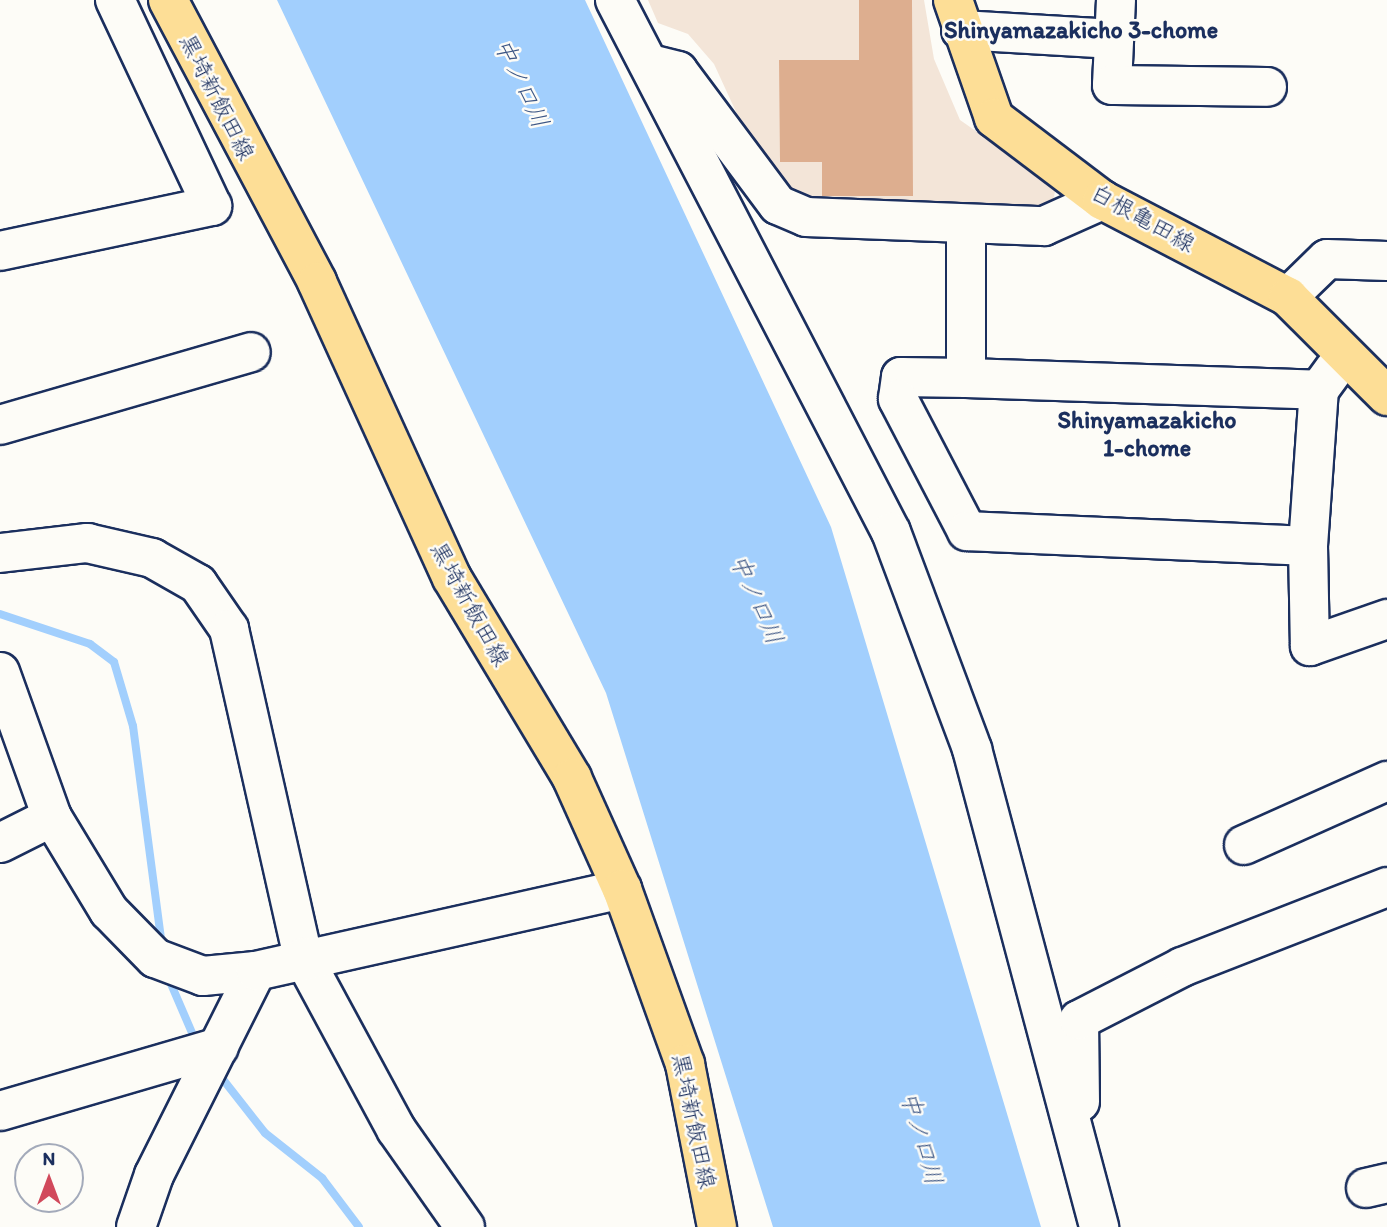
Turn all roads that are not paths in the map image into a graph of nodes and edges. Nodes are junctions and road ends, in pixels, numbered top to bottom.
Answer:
1 (115, 0) edge
2 (167, 0) edge
3 (615, 0) edge
4 (1116, 0) edge
5 (957, 15) edge
6 (1114, 40) junction
7 (650, 64) junction
8 (1267, 87) dead end
9 (1102, 200) junction
10 (966, 225) junction
11 (0, 251) edge
12 (1387, 261) edge
13 (1288, 297) junction
14 (251, 352) dead end
15 (1346, 353) junction
16 (966, 378) junction
17 (1319, 390) junction
18 (1387, 397) edge
19 (0, 425) edge
20 (1308, 546) junction
21 (0, 553) edge
22 (1387, 619) edge
23 (0, 671) edge
24 (1387, 781) edge
25 (52, 817) junction
26 (0, 843) edge
27 (1244, 845) dead end
28 (1387, 887) edge
29 (622, 889) junction
30 (303, 957) junction
31 (256, 971) junction
32 (219, 1047) junction
33 (0, 1111) edge
34 (1080, 1160) junction
35 (136, 1227) edge
36 (465, 1227) edge
37 (717, 1227) edge
38 (1100, 1227) edge

1 - 11 street
2 - 29 main road, 黒埼新飯田線
3 - 7 street
4 - 6 street
5 - 6 street
5 - 9 main road, 白根亀田線
6 - 8 street
7 - 10 street
7 - 34 street
9 - 10 street
9 - 13 main road, 白根亀田線
10 - 16 street
12 - 13 street
13 - 15 main road, 白根亀田線
14 - 19 street
15 - 17 street
15 - 18 main road, 白根亀田線
16 - 17 street
16 - 20 street
17 - 20 street
20 - 22 street
21 - 30 street
23 - 25 street
24 - 27 street
25 - 26 street
25 - 31 street
28 - 34 street
29 - 30 street
29 - 37 main road, 黒埼新飯田線
30 - 31 street
30 - 36 street
31 - 32 street
32 - 33 street
32 - 35 street
34 - 38 street

